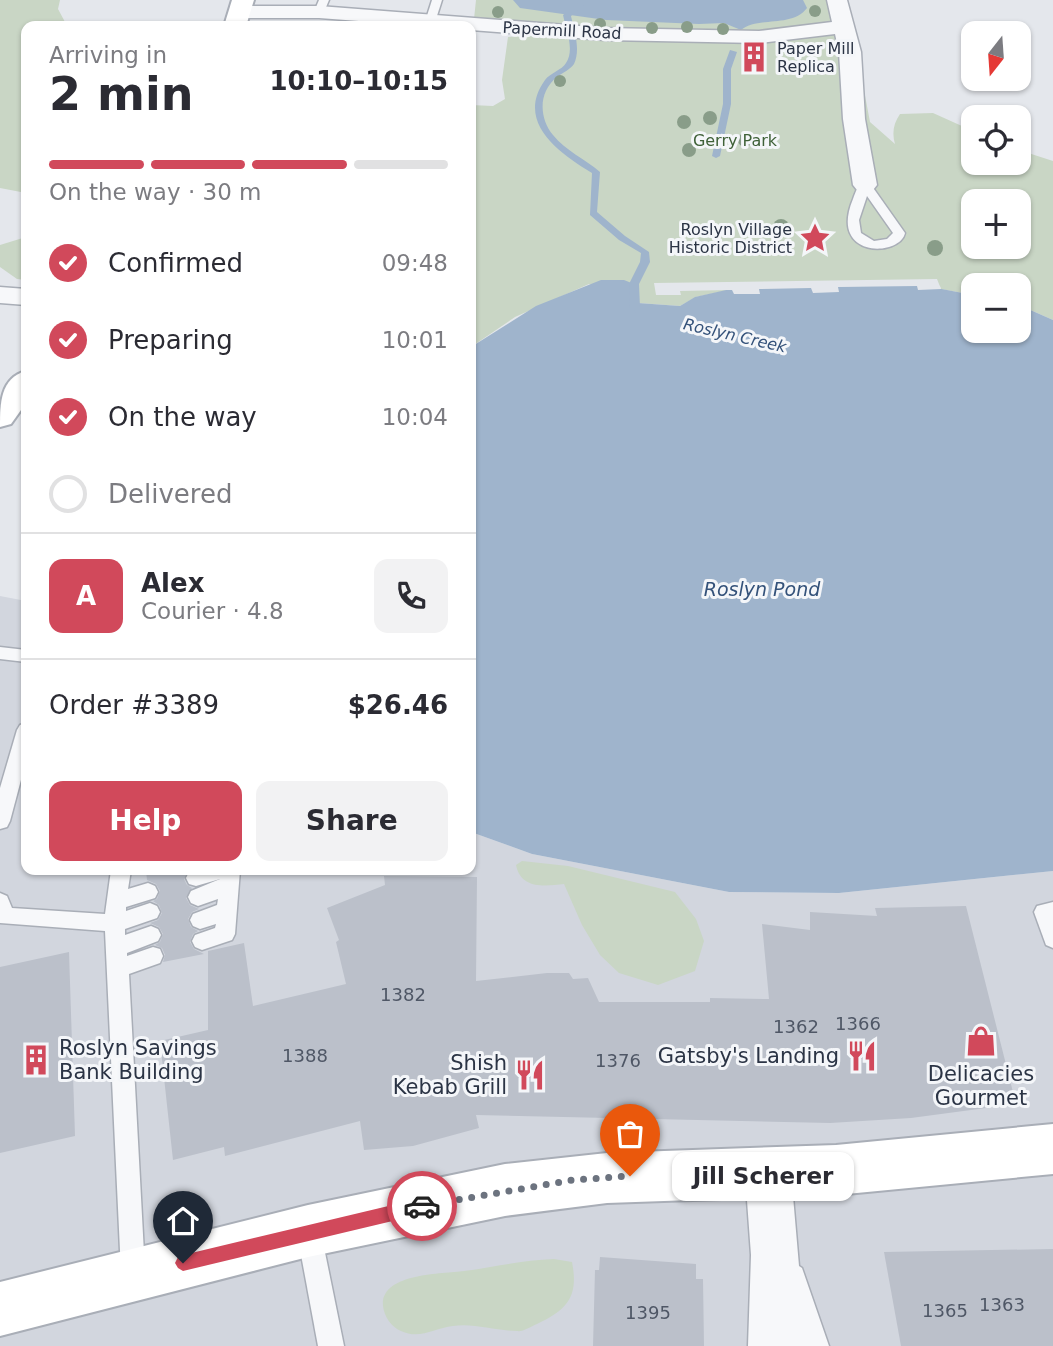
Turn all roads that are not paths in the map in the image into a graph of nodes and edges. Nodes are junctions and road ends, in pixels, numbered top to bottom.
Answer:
1 (836, 0) edge
2 (322, 6) edge
3 (434, 10) edge
4 (239, 13) edge
5 (843, 27) junction
6 (865, 185) junction
7 (0, 295) edge
8 (21, 297) edge
9 (21, 387) edge
10 (0, 417) edge
11 (0, 653) edge
12 (21, 655) edge
13 (21, 747) edge
14 (1, 816) edge
15 (120, 875) edge
16 (227, 875) edge
17 (197, 888) dead end
18 (0, 902) edge
19 (149, 902) dead end
20 (1053, 911) edge
21 (115, 912) junction
22 (201, 930) dead end
23 (1053, 939) edge
24 (152, 946) dead end
25 (118, 957) junction
26 (1053, 1149) edge
27 (768, 1172) junction
28 (308, 1231) junction
29 (775, 1255) junction
30 (133, 1276) junction
31 (1, 1316) edge
32 (331, 1346) edge
33 (773, 1346) edge
34 (804, 1346) edge

1 - 5 street
2 - 3 street, Papermill Road
2 - 4 street, Papermill Road
3 - 5 street, Papermill Road
5 - 6 street
6 - 6 lane
7 - 8 street
9 - 10 main road
11 - 12 lane
13 - 14 lane
15 - 21 lane
16 - 17 lane
16 - 22 lane
18 - 21 lane
19 - 21 lane
20 - 23 lane
21 - 25 lane
24 - 25 lane
25 - 30 lane
26 - 27 main road
27 - 28 main road
27 - 29 street
28 - 30 main road
28 - 32 lane
29 - 33 street
29 - 34 street
30 - 31 main road

